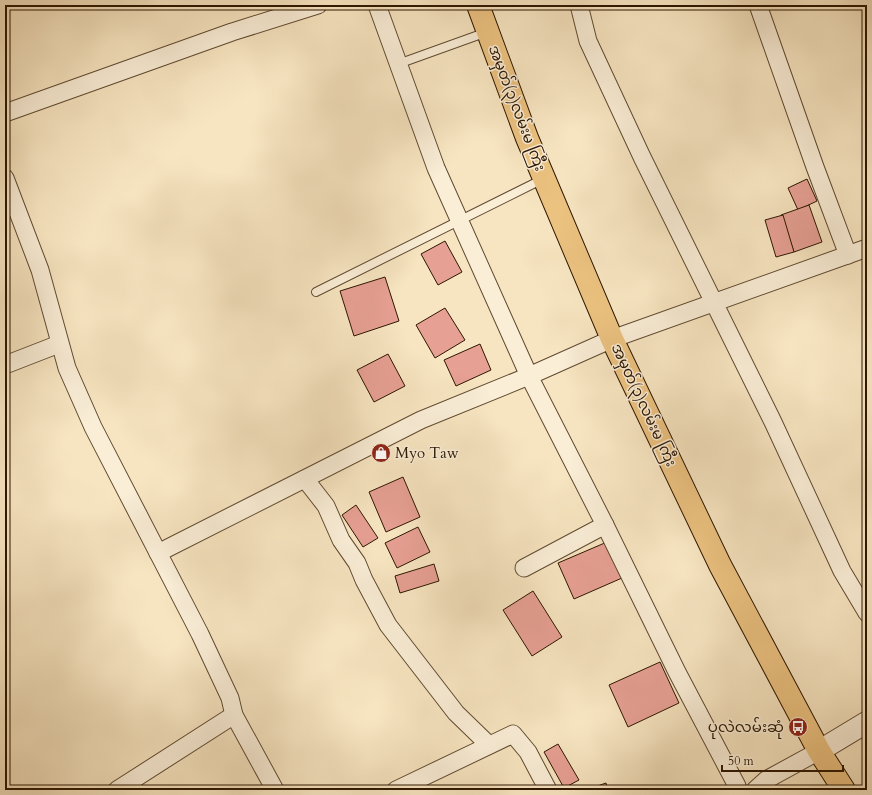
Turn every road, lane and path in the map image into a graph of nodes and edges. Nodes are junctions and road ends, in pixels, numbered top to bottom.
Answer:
1 (318, 5) edge
2 (376, 5) edge
3 (478, 5) edge
4 (580, 5) edge
5 (758, 5) edge
6 (488, 32) junction
7 (398, 64) junction
8 (5, 113) edge
9 (5, 178) edge
10 (545, 178) junction
11 (460, 220) junction
12 (867, 248) edge
13 (848, 255) junction
14 (316, 292) dead end
15 (713, 302) junction
16 (612, 338) junction
17 (59, 344) junction
18 (5, 365) edge
19 (529, 376) junction
20 (306, 479) junction
21 (605, 525) junction
22 (158, 552) junction
23 (524, 568) dead end
24 (867, 613) edge
25 (234, 715) junction
26 (867, 722) edge
27 (489, 745) junction
28 (819, 751) junction
29 (761, 785) edge
30 (730, 788) edge
31 (117, 790) edge
32 (275, 790) edge
33 (396, 790) edge
34 (548, 790) edge
35 (844, 790) edge

1 - 8 street
2 - 7 street
3 - 6 main road, အမှတ်(၃)လမ်းမ ကြီး
4 - 15 street
5 - 13 street
6 - 7 lane
6 - 10 main road, အမှတ်(၃)လမ်းမ ကြီး
7 - 11 street
9 - 17 street
10 - 11 lane
10 - 16 main road, အမှတ်(၃)လမ်းမ ကြီး
11 - 14 lane
11 - 19 street
12 - 13 street
13 - 15 street
15 - 16 street
15 - 24 street
16 - 19 street
16 - 28 main road, အမှတ်(၃)လမ်းမ ကြီး
17 - 18 street
17 - 22 street
19 - 20 street
19 - 21 street
20 - 22 street
20 - 27 street
21 - 23 street
21 - 30 street
22 - 25 street
25 - 31 street
25 - 32 street
26 - 28 street
27 - 33 street
27 - 34 street
28 - 29 street
28 - 35 main road, အမှတ်(၃)လမ်းမ ကြီး
29 - 30 street

